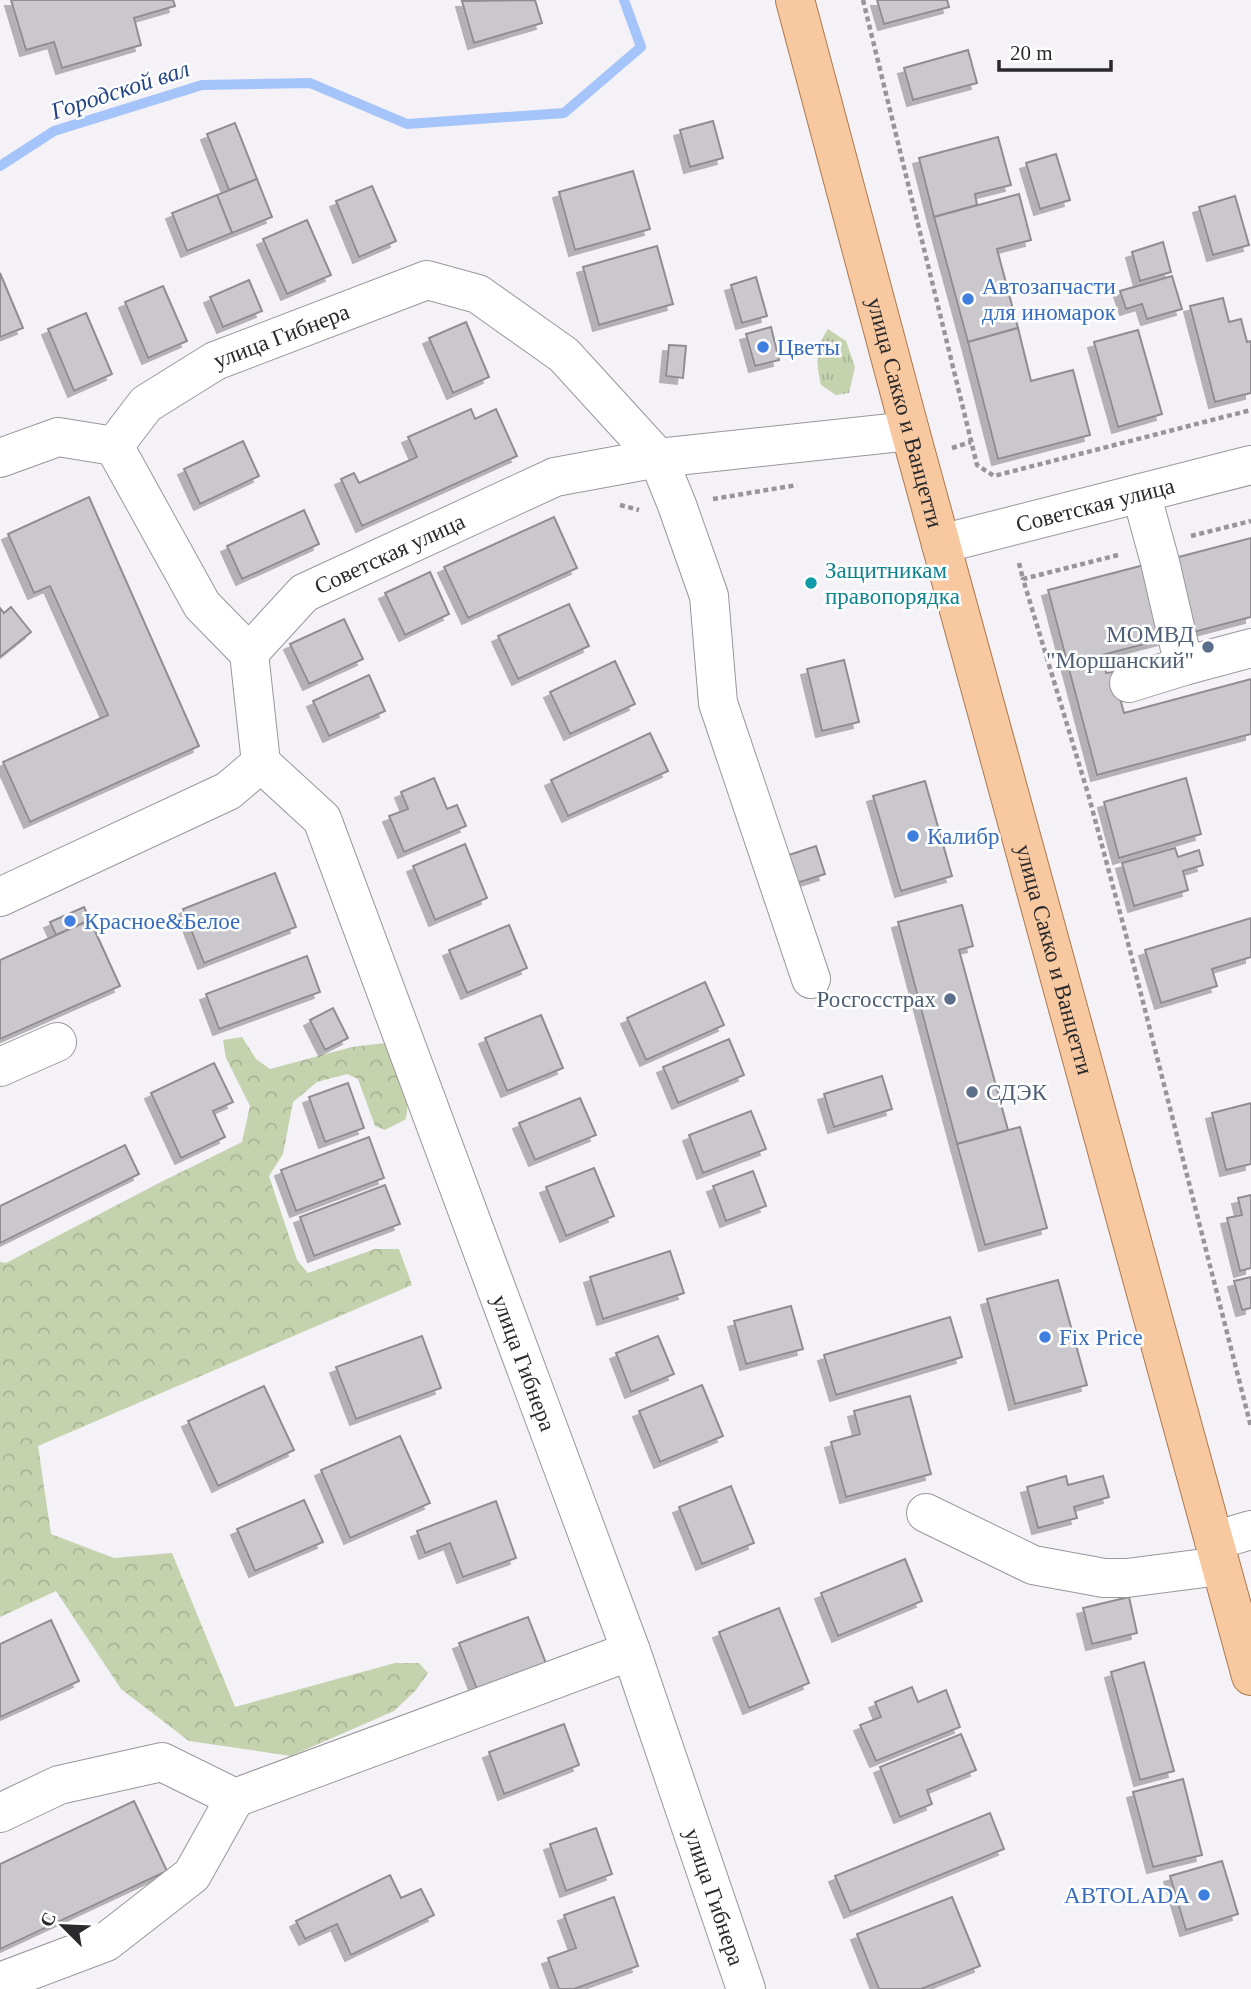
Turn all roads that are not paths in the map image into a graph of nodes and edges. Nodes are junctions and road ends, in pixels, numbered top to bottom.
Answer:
1 (795, 0) edge
2 (914, 444) junction
3 (114, 446) junction
4 (0, 458) edge
5 (658, 458) junction
6 (1251, 466) edge
7 (1141, 493) junction
8 (941, 544) junction
9 (1251, 648) edge
10 (249, 653) junction
11 (1184, 666) junction
12 (1129, 683) dead end
13 (261, 764) junction
14 (0, 897) edge
15 (811, 979) dead end
16 (57, 1042) dead end
17 (0, 1067) edge
18 (926, 1513) dead end
19 (1251, 1530) edge
20 (1217, 1554) junction
21 (631, 1651) junction
22 (1251, 1676) edge
23 (235, 1798) junction
24 (0, 1813) edge
25 (0, 1982) edge
26 (746, 1989) edge

1 - 2 main road, улица Сакко и Ванцетти
2 - 5 street, Советская улица
2 - 8 main road, улица Сакко и Ванцетти
3 - 4 street
3 - 5 street, улица Гибнера
3 - 10 street
5 - 10 street, Советская улица
5 - 15 street
6 - 7 street, Советская улица
7 - 8 street, Советская улица
7 - 11 street
8 - 20 main road, улица Сакко и Ванцетти
9 - 11 street
10 - 13 street
11 - 12 street
13 - 14 street
13 - 21 street, улица Гибнера
16 - 17 street
18 - 20 street
19 - 20 street
20 - 22 main road, улица Сакко и Ванцетти
21 - 23 street
21 - 26 street, улица Гибнера
23 - 24 street
23 - 25 street

